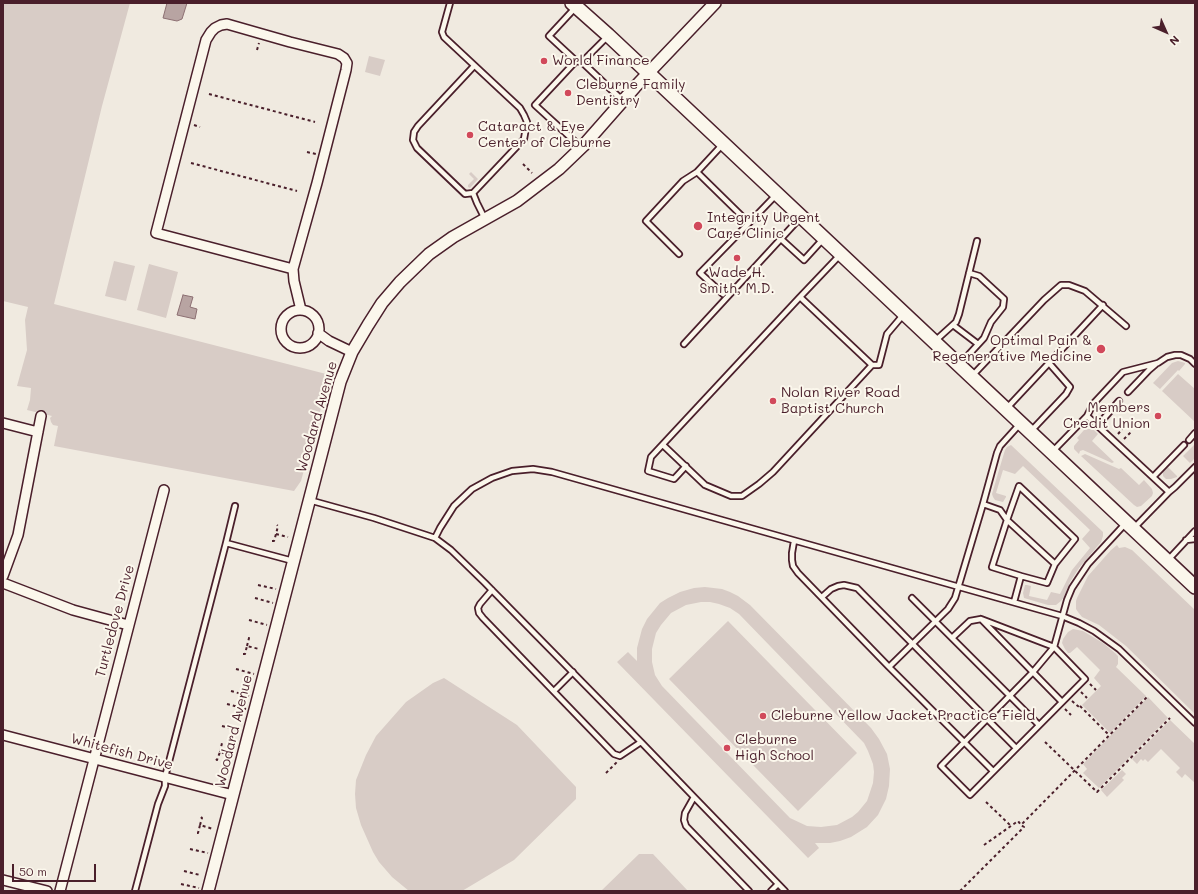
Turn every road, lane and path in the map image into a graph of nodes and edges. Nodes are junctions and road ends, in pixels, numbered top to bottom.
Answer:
1 (450, 3) edge
2 (715, 3) edge
3 (574, 5) edge
4 (608, 35) junction
5 (576, 61) junction
6 (582, 62) junction
7 (474, 66) junction
8 (648, 74) junction
9 (209, 94) dead end
10 (623, 101) junction
11 (315, 122) dead end
12 (723, 144) junction
13 (581, 147) junction
14 (191, 163) dead end
15 (523, 164) dead end
16 (697, 172) junction
17 (532, 173) dead end
18 (297, 191) dead end
19 (473, 193) junction
20 (777, 194) junction
21 (801, 217) junction
22 (485, 219) junction
23 (749, 222) junction
24 (824, 238) junction
25 (781, 239) junction
26 (977, 241) dead end
27 (679, 254) dead end
28 (841, 255) junction
29 (293, 269) junction
30 (969, 273) junction
31 (723, 294) dead end
32 (800, 298) junction
33 (1103, 305) junction
34 (301, 310) junction
35 (904, 314) junction
36 (953, 325) junction
37 (1126, 326) dead end
38 (318, 333) junction
39 (934, 343) junction
40 (684, 344) dead end
41 (978, 344) junction
42 (352, 352) junction
43 (1049, 363) junction
44 (1158, 363) junction
45 (1195, 364) edge
46 (872, 365) junction
47 (958, 365) junction
48 (971, 377) junction
49 (1128, 392) dead end
50 (1119, 401) dead end
51 (1006, 410) junction
52 (41, 416) dead end
53 (1087, 416) junction
54 (3, 423) edge
55 (1098, 425) junction
56 (1125, 426) dead end
57 (1025, 428) junction
58 (38, 432) junction
59 (1131, 432) dead end
60 (1195, 433) edge
61 (1113, 439) junction
62 (1188, 440) dead end
63 (1119, 444) junction
64 (663, 445) junction
65 (1184, 445) dead end
66 (1051, 453) junction
67 (686, 466) junction
68 (1195, 466) edge
69 (1154, 477) junction
70 (164, 490) dead end
71 (1169, 492) junction
72 (309, 500) junction
73 (983, 504) junction
74 (235, 506) dead end
75 (1007, 520) junction
76 (276, 525) dead end
77 (1130, 526) junction
78 (1195, 531) edge
79 (435, 538) junction
80 (1195, 539) edge
81 (1186, 540) junction
82 (272, 541) dead end
83 (794, 541) junction
84 (226, 543) junction
85 (293, 561) junction
86 (1167, 562) junction
87 (1055, 564) junction
88 (3, 576) edge
89 (1021, 576) junction
90 (3, 583) edge
91 (258, 585) dead end
92 (959, 586) junction
93 (1195, 587) edge
94 (492, 590) junction
95 (285, 592) junction
96 (822, 597) junction
97 (255, 598) dead end
98 (912, 598) dead end
99 (1014, 602) junction
100 (282, 605) junction
101 (1062, 616) junction
102 (981, 619) junction
103 (249, 620) dead end
104 (935, 621) junction
105 (128, 625) junction
106 (276, 627) junction
107 (247, 638) dead end
108 (952, 638) junction
109 (912, 643) junction
110 (247, 646) junction
111 (1054, 647) junction
112 (270, 652) junction
113 (243, 654) dead end
114 (889, 667) junction
115 (236, 669) dead end
116 (573, 672) junction
117 (1033, 672) junction
118 (264, 676) junction
119 (230, 691) dead end
120 (554, 691) junction
121 (1009, 696) junction
122 (1148, 696) dead end
123 (258, 698) junction
124 (1062, 702) junction
125 (227, 704) dead end
126 (1080, 706) dead end
127 (254, 711) junction
128 (1170, 718) dead end
129 (986, 719) junction
130 (1195, 723) edge
131 (1039, 725) junction
132 (222, 726) dead end
133 (249, 733) junction
134 (3, 735) edge
135 (1109, 735) junction
136 (641, 742) junction
137 (964, 742) junction
138 (1045, 742) dead end
139 (220, 743) dead end
140 (1016, 748) junction
141 (220, 752) junction
142 (242, 758) junction
143 (94, 759) junction
144 (216, 759) dead end
145 (618, 762) dead end
146 (993, 771) junction
147 (1074, 771) junction
148 (606, 772) dead end
149 (165, 777) junction
150 (233, 795) junction
151 (694, 797) junction
152 (986, 802) dead end
153 (201, 817) dead end
154 (1022, 825) junction
155 (200, 826) junction
156 (1011, 826) junction
157 (223, 832) junction
158 (197, 833) dead end
159 (984, 845) dead end
160 (190, 849) dead end
161 (217, 856) junction
162 (184, 871) dead end
163 (211, 878) junction
164 (3, 880) edge
165 (181, 884) dead end
166 (778, 884) junction
167 (47, 891) edge
168 (60, 891) edge
169 (136, 891) edge
170 (208, 891) edge
171 (749, 891) edge
172 (770, 891) edge
173 (785, 891) edge
174 (960, 891) edge

1 - 7 lane
2 - 8 street, Woodard Avenue
3 - 4 main road
3 - 5 lane
4 - 6 lane
4 - 8 main road
5 - 6 lane
5 - 13 lane
6 - 10 lane
7 - 19 lane
7 - 19 lane
8 - 10 street, Woodard Avenue
8 - 12 main road
9 - 11 path
10 - 13 street, Woodard Avenue
12 - 16 lane
12 - 20 main road
13 - 22 street, Woodard Avenue
14 - 18 path
15 - 17 path
16 - 23 lane
16 - 27 lane
19 - 22 lane
20 - 21 main road
20 - 23 lane
21 - 24 main road
21 - 25 lane
22 - 42 street, Woodard Avenue
23 - 31 lane
24 - 25 lane
24 - 28 main road
25 - 40 lane
26 - 30 lane
28 - 32 lane
28 - 35 main road
29 - 29 street
29 - 34 street
30 - 36 lane
30 - 41 lane
32 - 46 lane
32 - 64 lane
33 - 37 lane
33 - 43 lane
33 - 48 lane
34 - 38 street
34 - 38 street
35 - 39 main road
35 - 46 lane
36 - 39 lane
36 - 41 lane
38 - 42 street
39 - 47 main road
41 - 47 lane
42 - 72 street, Woodard Avenue
43 - 51 lane
43 - 57 lane
44 - 45 lane
44 - 49 lane
44 - 53 lane
46 - 67 lane
47 - 48 main road
48 - 51 main road
50 - 55 lane
51 - 57 main road
52 - 58 street
53 - 55 lane
53 - 66 lane
54 - 58 street
55 - 61 lane
56 - 61 path
57 - 66 main road
57 - 73 lane
58 - 88 street
59 - 63 path
60 - 62 lane
61 - 63 lane
63 - 69 lane
64 - 67 lane
64 - 67 lane
65 - 69 lane
66 - 77 main road
68 - 71 lane
69 - 71 lane
70 - 105 street, Turtledove Drive
71 - 77 lane
72 - 79 lane
72 - 85 street, Woodard Avenue
73 - 75 lane
73 - 92 lane
74 - 84 lane
75 - 87 lane
75 - 87 lane
75 - 89 lane
76 - 82 path
77 - 86 main road
77 - 101 lane
78 - 81 lane
79 - 83 lane
79 - 94 lane
80 - 81 lane
81 - 86 lane
83 - 92 lane
83 - 96 lane
84 - 85 lane
84 - 149 lane
85 - 95 street, Woodard Avenue
86 - 93 main road
87 - 89 lane
89 - 99 lane
90 - 105 street
91 - 95 path
92 - 99 lane
92 - 104 lane
94 - 116 lane
94 - 120 lane
95 - 100 street, Woodard Avenue
96 - 109 lane
96 - 114 lane
97 - 100 path
98 - 104 lane
99 - 101 lane
100 - 106 street, Woodard Avenue
101 - 111 lane
101 - 130 lane
102 - 108 lane
102 - 111 lane
102 - 117 lane
103 - 106 path
104 - 108 lane
104 - 109 lane
105 - 143 street, Turtledove Drive
106 - 112 street, Woodard Avenue
107 - 110 path
108 - 121 lane
109 - 114 lane
109 - 129 lane
110 - 112 path
110 - 113 path
111 - 117 lane
111 - 124 lane
112 - 118 street, Woodard Avenue
114 - 137 lane
115 - 118 path
116 - 120 lane
116 - 136 lane
117 - 121 lane
117 - 124 lane
118 - 123 street, Woodard Avenue
119 - 123 path
120 - 136 lane
121 - 129 lane
121 - 131 lane
122 - 135 path
123 - 127 street, Woodard Avenue
124 - 131 lane
125 - 127 path
126 - 135 path
127 - 133 street, Woodard Avenue
128 - 147 path
129 - 137 lane
129 - 140 lane
131 - 140 lane
132 - 133 path
133 - 142 street, Woodard Avenue
134 - 143 street, Whitefish Drive
135 - 147 path
136 - 151 lane
137 - 146 lane
137 - 146 lane
138 - 147 path
139 - 141 path
140 - 146 lane
141 - 142 path
141 - 144 path
142 - 150 street, Woodard Avenue
143 - 149 street, Whitefish Drive
143 - 168 street, Turtledove Drive
145 - 148 path
147 - 154 path
149 - 150 street, Whitefish Drive
149 - 169 lane
150 - 157 street, Woodard Avenue
151 - 166 lane
151 - 171 lane
152 - 156 path
153 - 155 path
154 - 156 path
154 - 174 path
155 - 157 path
155 - 158 path
156 - 159 path
157 - 161 street, Woodard Avenue
160 - 161 path
161 - 163 street, Woodard Avenue
162 - 163 path
163 - 170 street, Woodard Avenue
164 - 167 street
165 - 170 path
166 - 172 lane
166 - 173 lane

